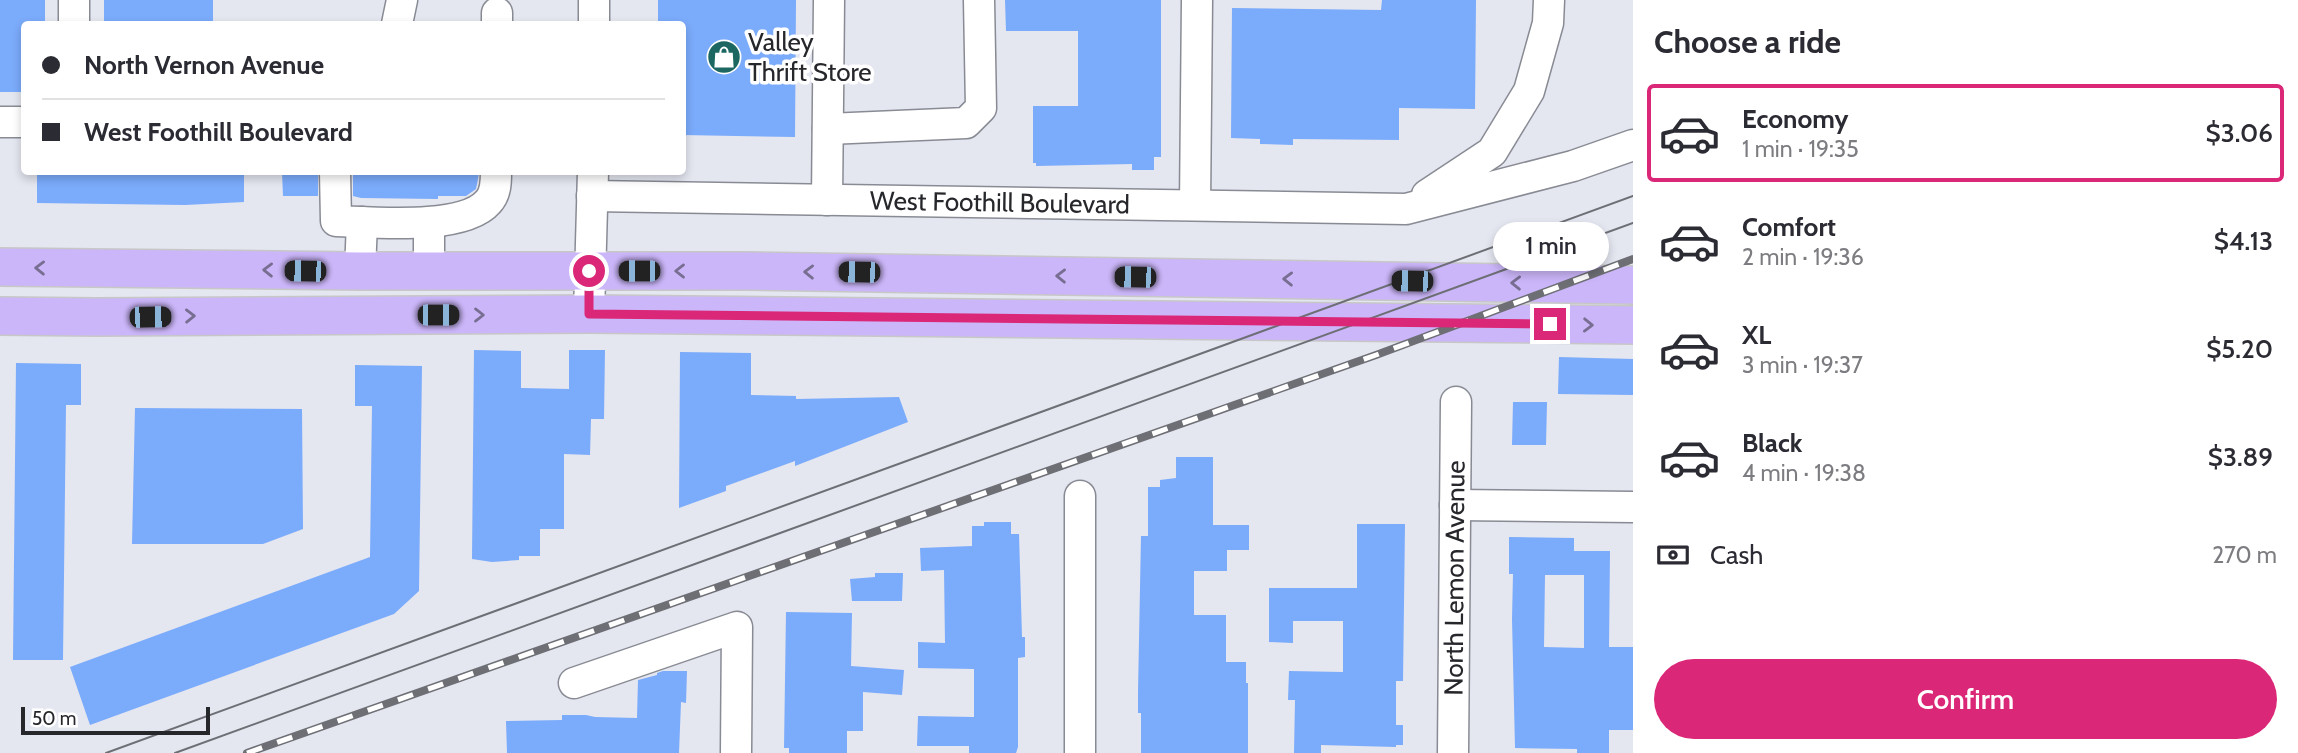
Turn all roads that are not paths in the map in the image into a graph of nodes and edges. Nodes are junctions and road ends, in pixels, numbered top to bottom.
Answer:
1 (75, 0) edge
2 (402, 0) edge
3 (594, 0) edge
4 (829, 0) edge
5 (979, 0) edge
6 (1196, 0) edge
7 (1549, 0) edge
8 (74, 21) edge
9 (398, 21) edge
10 (594, 21) edge
11 (0, 122) edge
12 (21, 122) edge
13 (828, 129) junction
14 (1633, 145) edge
15 (335, 175) edge
16 (496, 175) edge
17 (592, 184) edge
18 (827, 200) junction
19 (1195, 205) junction
20 (1406, 209) junction
21 (362, 222) junction
22 (429, 223) junction
23 (0, 267) edge
24 (360, 271) junction
25 (429, 271) junction
26 (589, 271) junction
27 (1633, 285) edge
28 (589, 314) junction
29 (0, 316) edge
30 (1633, 325) edge
31 (1456, 402) dead end
32 (1080, 496) dead end
33 (1455, 505) junction
34 (1633, 508) edge
35 (574, 683) dead end
36 (736, 753) edge
37 (1080, 753) edge
38 (1453, 753) edge

1 - 8 street
2 - 9 street
3 - 10 street
4 - 13 street
5 - 13 street
6 - 19 street
7 - 20 street
11 - 12 street
13 - 18 street
14 - 20 street, West Foothill Boulevard
15 - 21 street
16 - 22 street
17 - 18 street, West Foothill Boulevard
17 - 26 street
18 - 19 street, West Foothill Boulevard
19 - 20 street, West Foothill Boulevard
21 - 22 street
21 - 24 street
22 - 25 street
24 -> 23 main road
24 - 25 main road
25 - 26 main road
27 -> 26 main road
26 - 28 street
29 -> 28 main road
28 -> 30 main road
31 - 33 street, North Lemon Avenue
32 - 37 street
33 - 34 street
33 - 38 street, North Lemon Avenue
35 - 36 street

